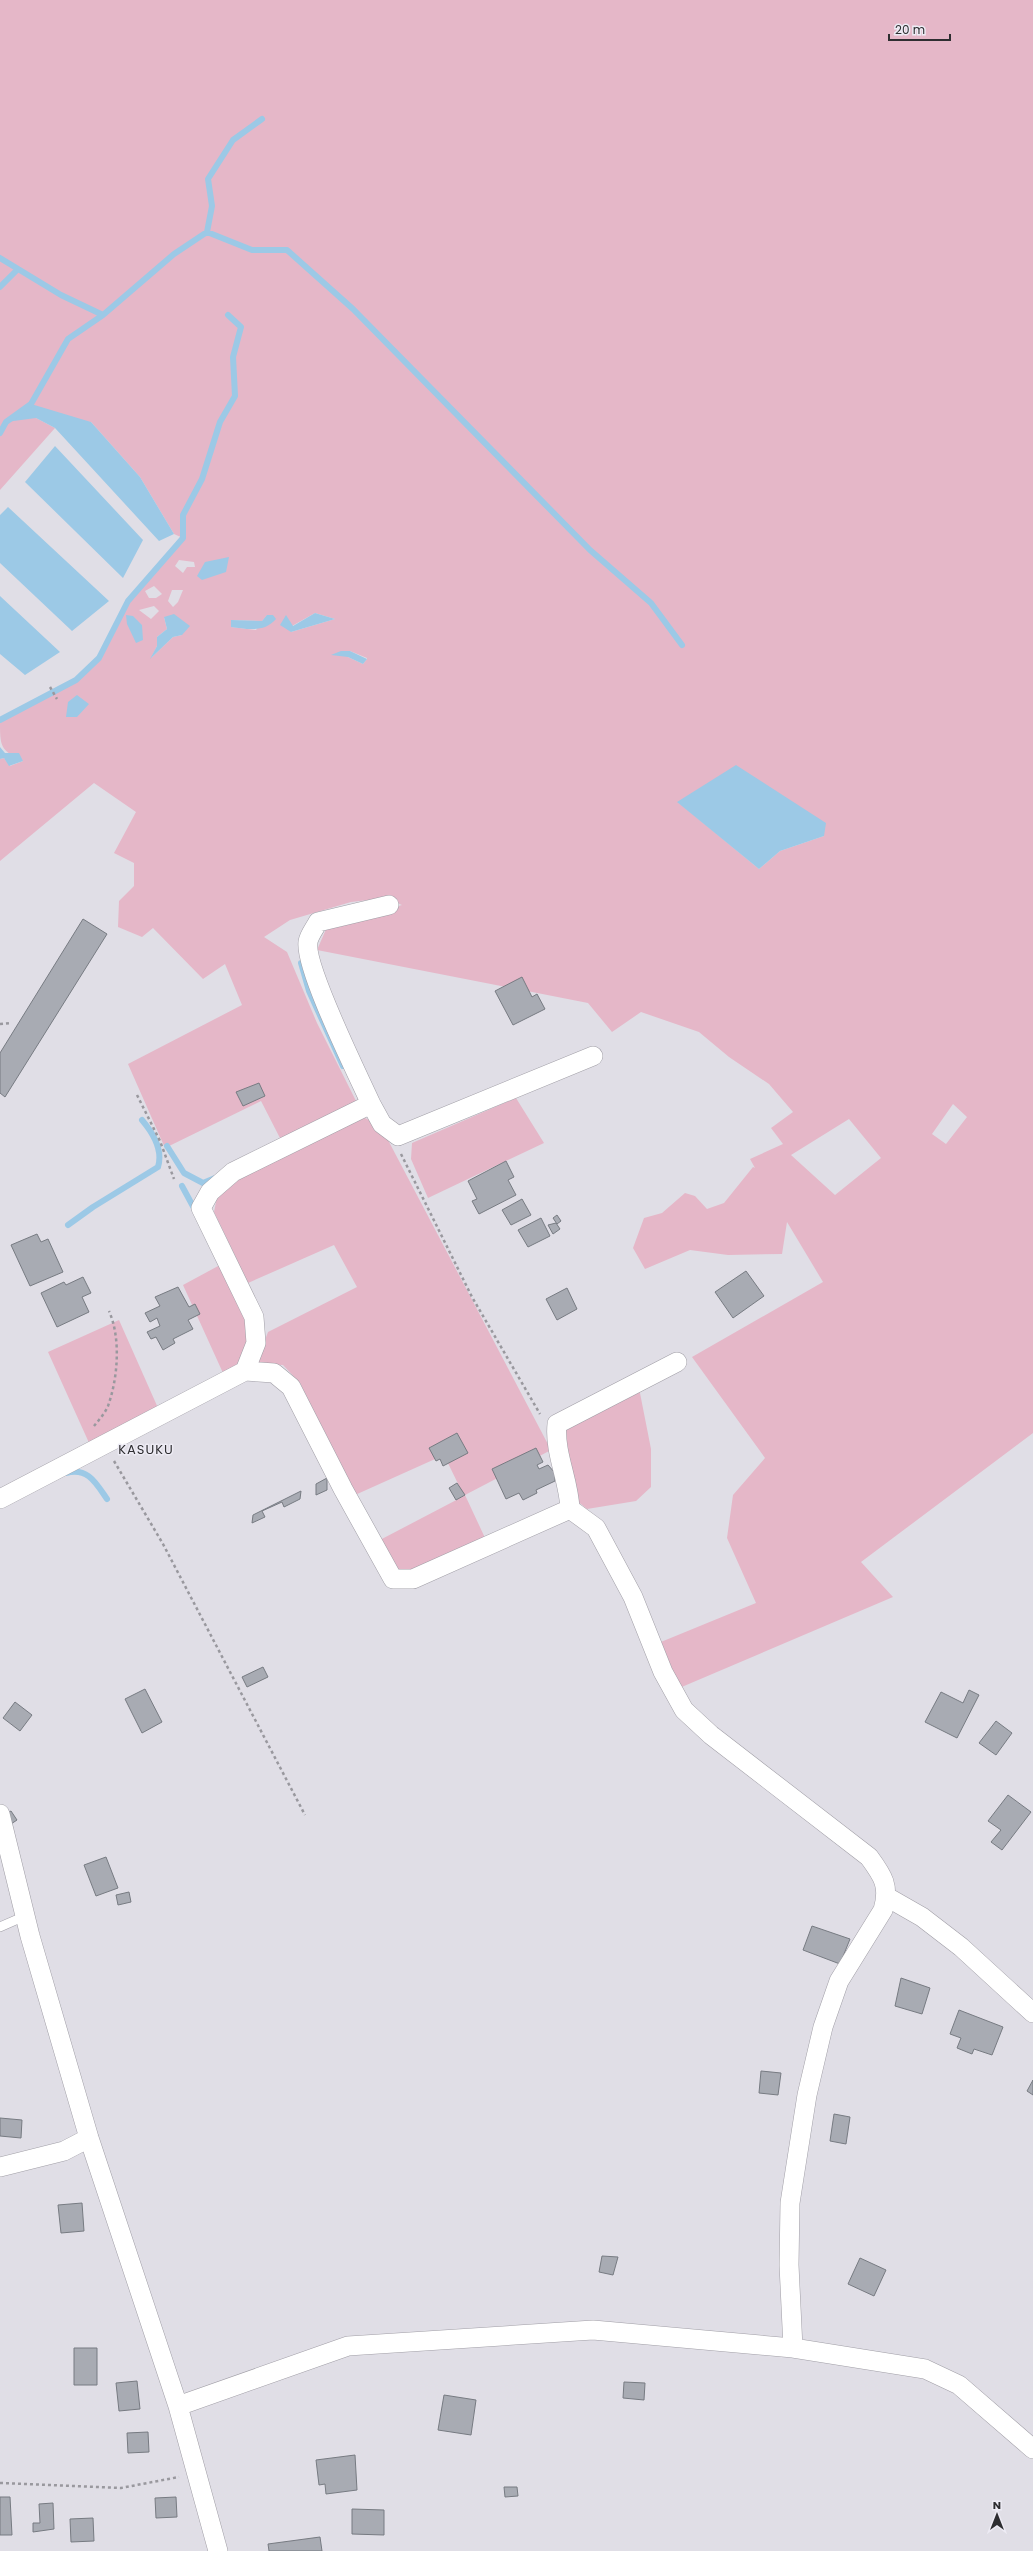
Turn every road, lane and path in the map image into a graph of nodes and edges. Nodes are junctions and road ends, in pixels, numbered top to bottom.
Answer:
1 (50, 686) dead end
2 (57, 699) dead end
3 (389, 905) dead end
4 (11, 1023) dead end
5 (0, 1024) edge
6 (593, 1056) dead end
7 (137, 1095) dead end
8 (371, 1104) junction
9 (398, 1136) junction
10 (174, 1179) dead end
11 (109, 1311) dead end
12 (677, 1362) dead end
13 (245, 1371) junction
14 (555, 1441) junction
15 (104, 1445) junction
16 (82, 1456) junction
17 (0, 1499) edge
18 (570, 1509) junction
19 (0, 1814) edge
20 (305, 1815) dead end
21 (887, 1897) junction
22 (25, 1916) junction
23 (0, 1927) edge
24 (1033, 2013) edge
25 (89, 2138) junction
26 (0, 2167) edge
27 (793, 2348) junction
28 (178, 2406) junction
29 (1033, 2448) edge
30 (197, 2473) junction
31 (0, 2483) edge
32 (218, 2551) edge

1 - 2 path
3 - 8 street
4 - 5 path
6 - 9 street
7 - 10 path
8 - 9 street
8 - 13 street
9 - 14 path
11 - 16 path
12 - 14 street
13 - 15 street
13 - 18 street
14 - 18 street
15 - 16 street
15 - 20 path
16 - 17 street
18 - 21 street
19 - 22 street
21 - 24 street
21 - 27 street
22 - 23 lane
22 - 25 street
25 - 26 street
25 - 28 street
27 - 28 street
27 - 29 street
28 - 30 street
30 - 31 path
30 - 32 street

